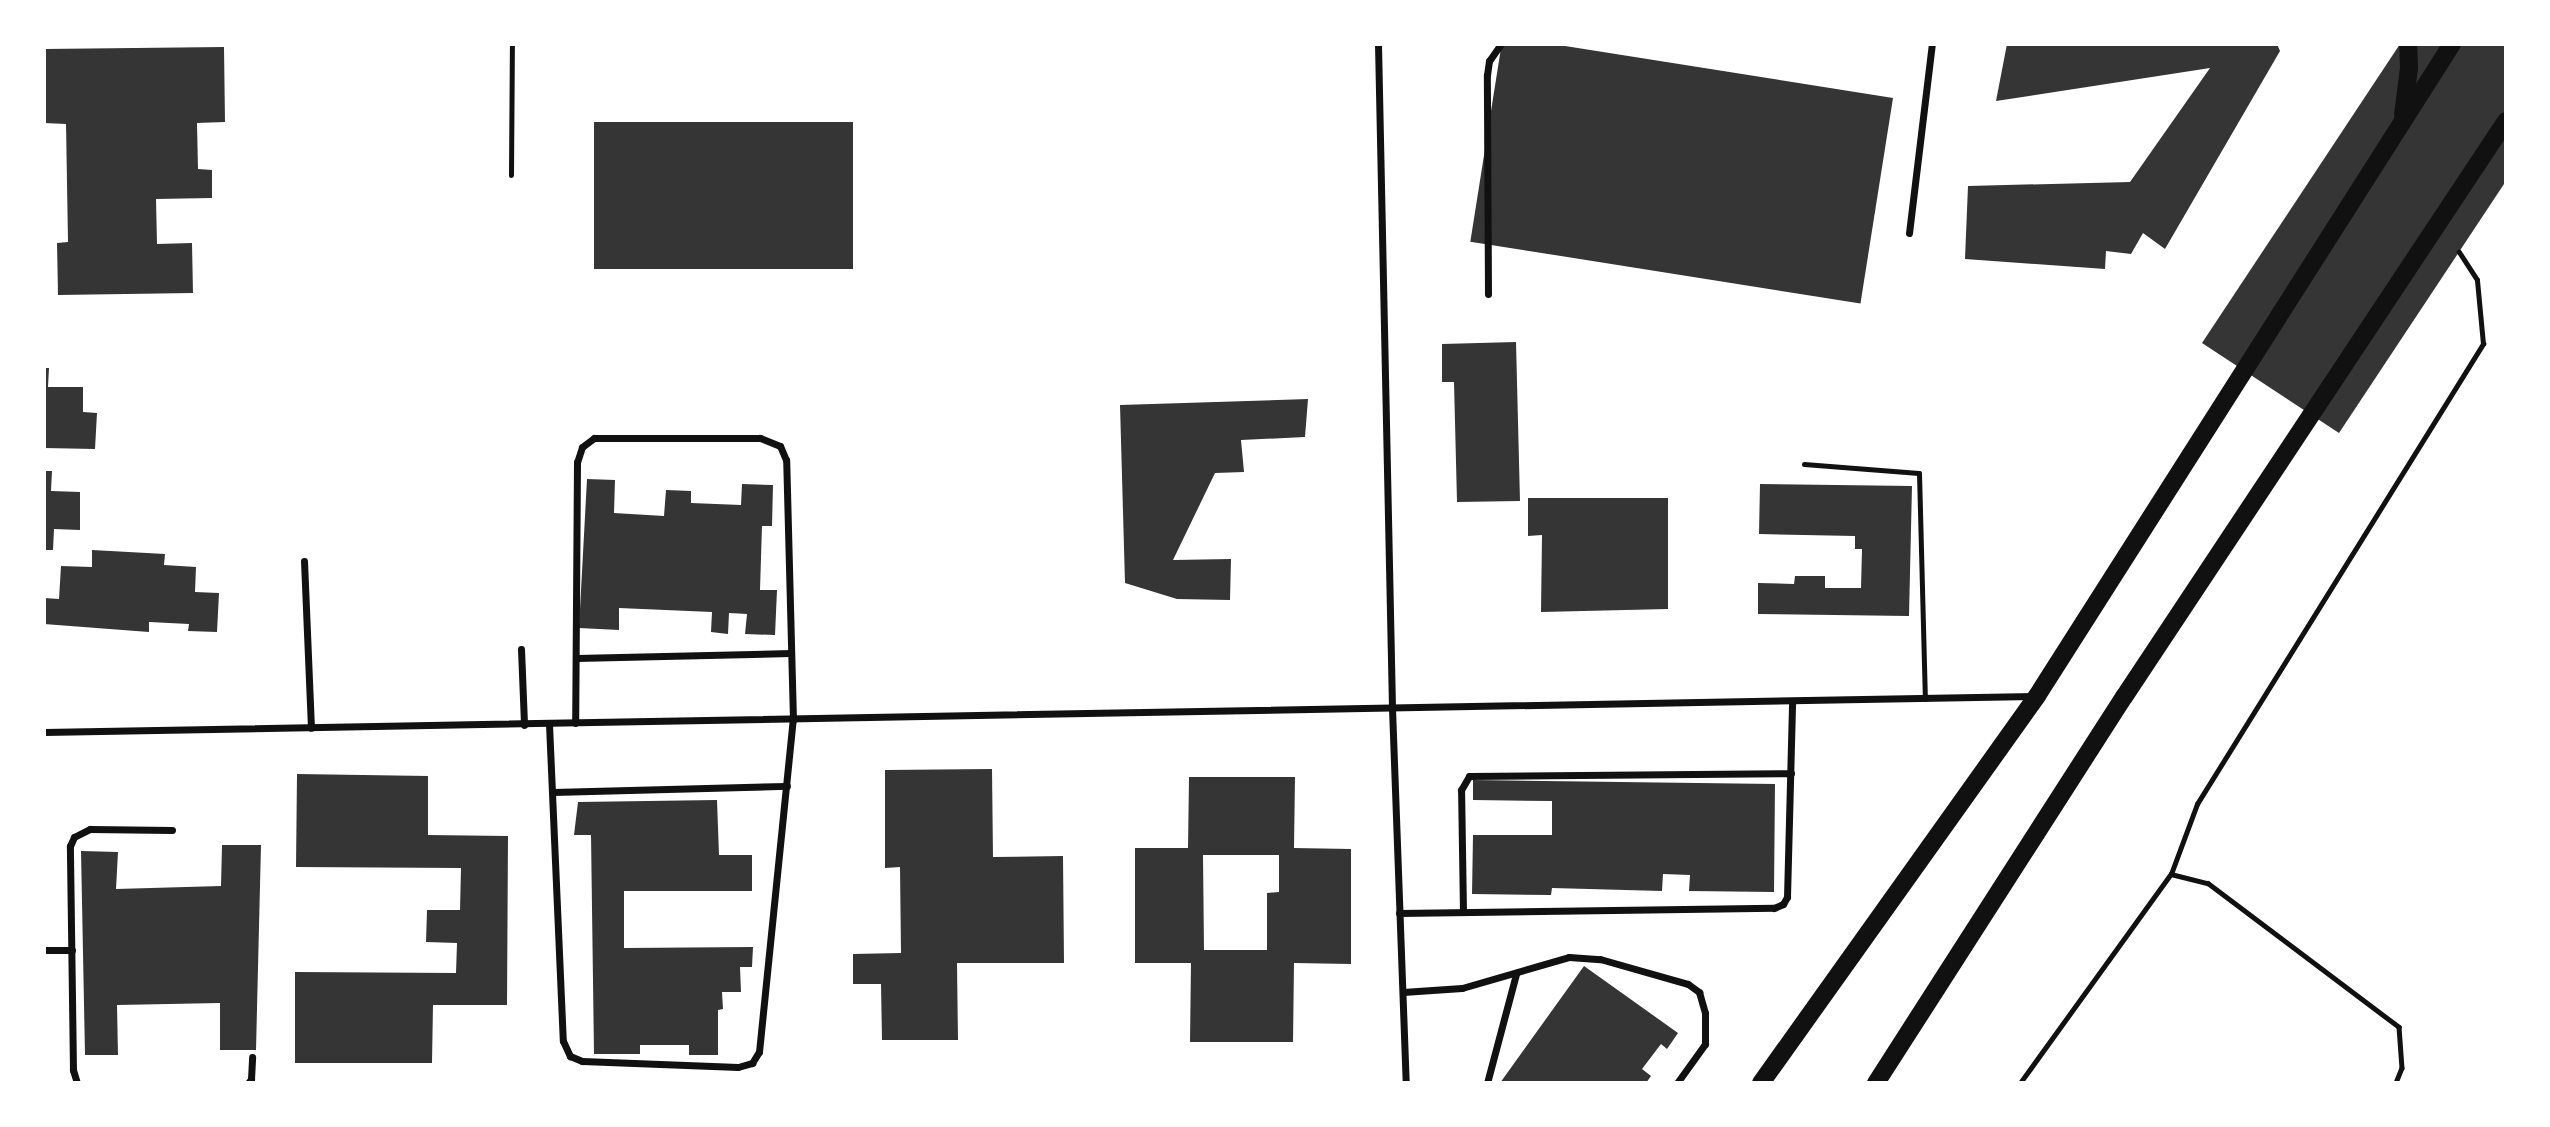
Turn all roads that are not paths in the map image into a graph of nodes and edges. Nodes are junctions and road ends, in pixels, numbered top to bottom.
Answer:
1 (512, 44) edge
2 (1378, 44) edge
3 (1502, 44) edge
4 (1932, 44) edge
5 (2408, 44) edge
6 (2452, 44) edge
7 (2506, 121) edge
8 (2402, 122) junction
9 (511, 175) dead end
10 (1909, 233) dead end
11 (1488, 294) dead end
12 (1804, 464) dead end
13 (304, 561) dead end
14 (521, 649) dead end
15 (791, 653) junction
16 (576, 658) junction
17 (2037, 696) junction
18 (1925, 699) junction
19 (1792, 701) junction
20 (1392, 709) junction
21 (793, 720) junction
22 (575, 723) junction
23 (549, 724) junction
24 (524, 725) junction
25 (312, 728) junction
26 (44, 732) edge
27 (1791, 773) junction
28 (787, 786) junction
29 (553, 792) junction
30 (172, 830) dead end
31 (1462, 912) junction
32 (1399, 913) junction
33 (44, 950) edge
34 (72, 950) junction
35 (1516, 974) junction
36 (1403, 992) junction
37 (252, 1057) dead end
38 (77, 1083) edge
39 (248, 1083) edge
40 (1406, 1083) edge
41 (1487, 1083) edge
42 (1677, 1083) edge
43 (1761, 1083) edge
44 (1876, 1083) edge

1 - 9 lane
2 - 20 street
3 - 11 street
4 - 10 street
5 - 8 main road
6 - 8 main road
7 - 44 main road
8 - 17 main road
12 - 18 lane
13 - 25 street
14 - 24 street
15 - 16 street
15 - 16 street
15 - 21 street
16 - 22 street
17 - 18 street
17 - 43 main road
18 - 19 street
19 - 20 street
19 - 27 street
20 - 21 street
20 - 32 street
21 - 22 street
21 - 28 street
22 - 23 street
23 - 24 street
23 - 29 street
24 - 25 street
25 - 26 street
27 - 31 street
27 - 31 street
28 - 29 street
28 - 29 street
30 - 34 street
31 - 32 street
32 - 36 street
33 - 34 street
34 - 38 street
35 - 36 street
35 - 41 street
35 - 42 street
36 - 40 street
37 - 39 street

